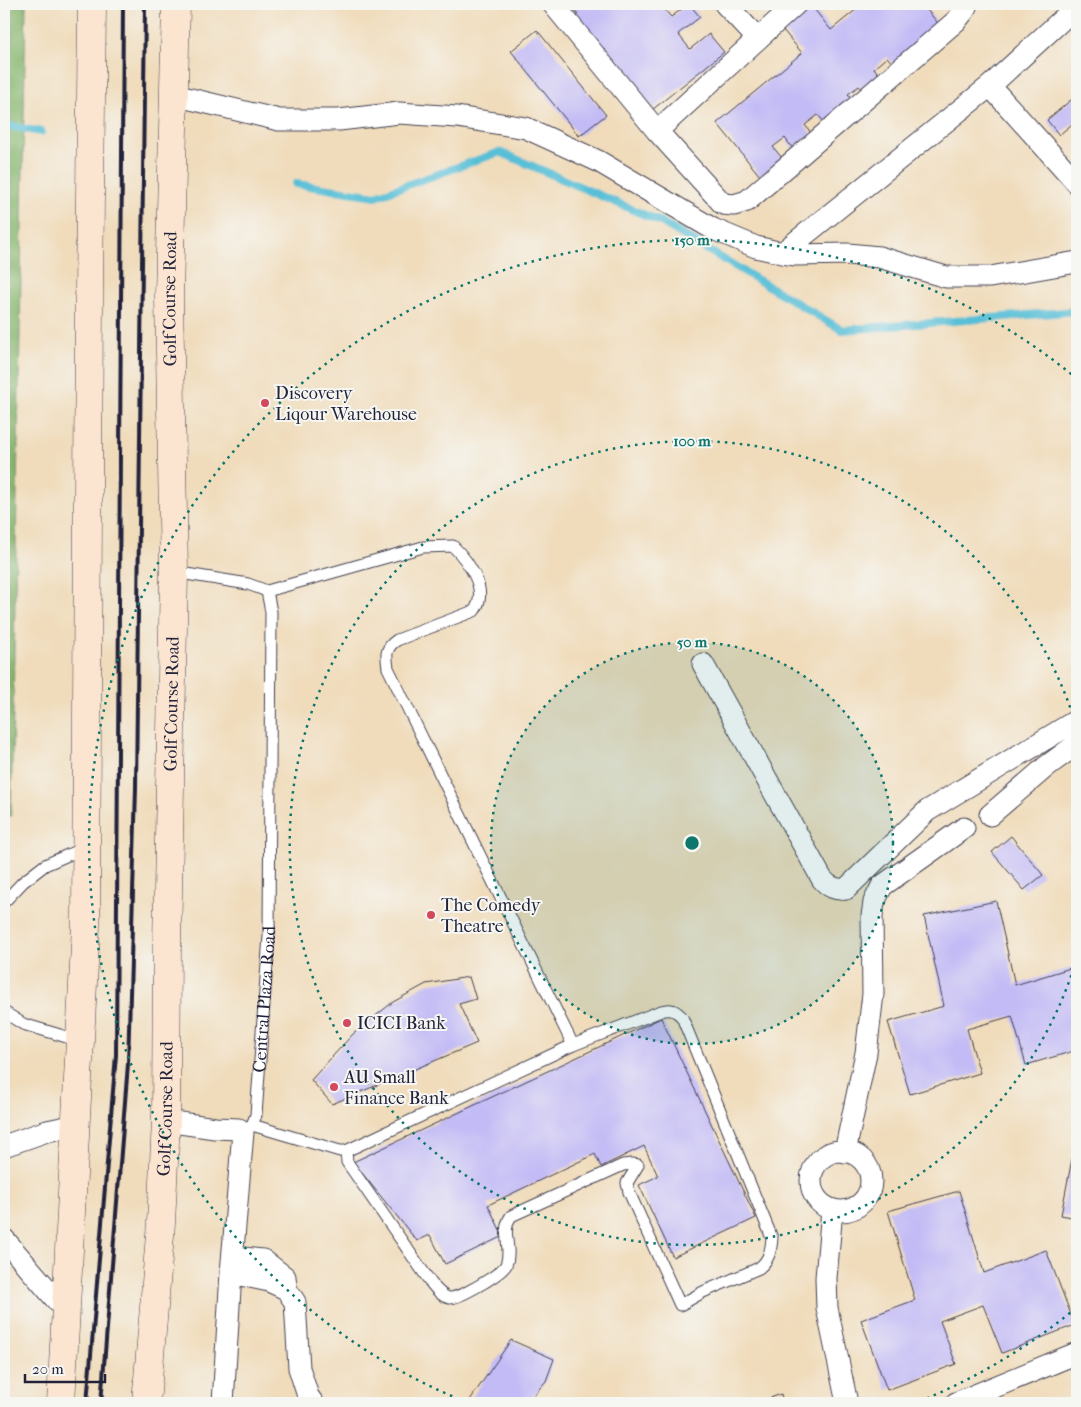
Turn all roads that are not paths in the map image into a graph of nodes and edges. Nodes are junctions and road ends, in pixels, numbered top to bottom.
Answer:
1 (92, 4) edge
2 (176, 4) edge
3 (553, 4) edge
4 (725, 4) edge
5 (796, 4) edge
6 (967, 4) edge
7 (1077, 6) edge
8 (758, 39) junction
9 (990, 86) junction
10 (174, 95) junction
11 (657, 131) junction
12 (1077, 183) edge
13 (782, 253) junction
14 (1077, 262) edge
15 (174, 572) junction
16 (267, 591) junction
17 (703, 664) dead end
18 (1077, 720) edge
19 (1077, 744) edge
20 (990, 815) dead end
21 (964, 828) dead end
22 (86, 847) junction
23 (4, 902) edge
24 (4, 1012) edge
25 (80, 1042) junction
26 (573, 1045) junction
27 (166, 1121) junction
28 (76, 1125) junction
29 (248, 1129) junction
30 (4, 1146) edge
31 (346, 1151) junction
32 (845, 1152) junction
33 (832, 1210) junction
34 (4, 1239) edge
35 (232, 1265) junction
36 (66, 1310) junction
37 (1077, 1353) edge
38 (61, 1403) edge
39 (146, 1403) edge
40 (223, 1403) edge
41 (312, 1403) edge
42 (847, 1403) edge
43 (956, 1403) edge

1 - 22 main road
2 - 10 main road, Golf Course Road
3 - 11 street
4 - 8 street
5 - 8 street
6 - 11 street
7 - 9 street
8 - 11 street
9 - 12 street
9 - 13 street
10 - 13 street
10 - 15 main road, Golf Course Road
13 - 14 street
15 - 16 lane
15 - 27 main road, Golf Course Road
16 - 26 lane
16 - 29 lane, Central Plaza Road
17 - 18 street
19 - 20 street
21 - 32 street
22 - 23 lane
22 - 25 main road
24 - 25 lane
25 - 28 main road
26 - 31 lane
26 - 31 lane
27 - 29 street
27 - 39 main road, Golf Course Road
28 - 30 street
28 - 36 main road
29 - 31 lane
29 - 35 street, Central Plaza Road
32 - 33 street
32 - 33 street
33 - 42 street
34 - 36 street
35 - 40 street, Central Plaza Road
35 - 41 street
36 - 38 main road
37 - 43 street

